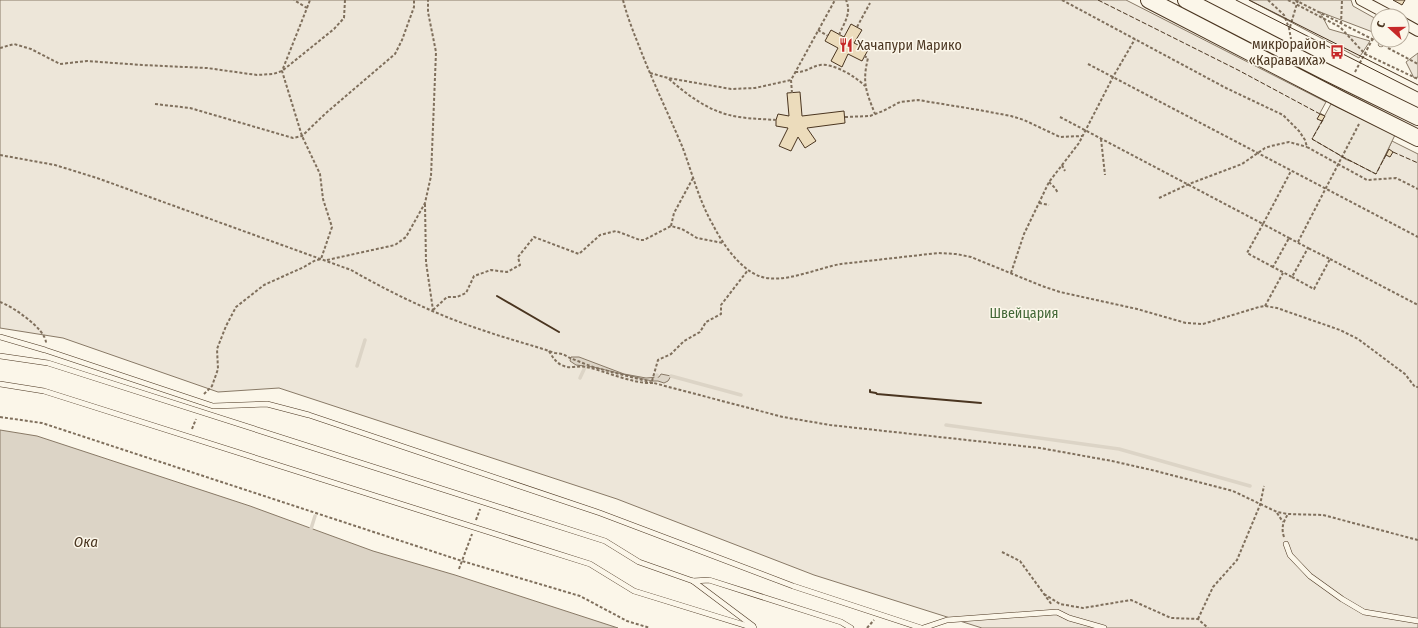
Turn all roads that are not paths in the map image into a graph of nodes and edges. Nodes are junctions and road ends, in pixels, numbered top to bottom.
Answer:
1 (1149, 0) edge
2 (1186, 0) edge
3 (1361, 0) edge
4 (1376, 8) edge
5 (1418, 117) edge
6 (1418, 138) edge
7 (0, 337) edge
8 (0, 356) edge
9 (0, 384) edge
10 (1286, 544) road end
11 (693, 581) junction
12 (1418, 621) edge
13 (755, 628) edge
14 (851, 628) edge
15 (922, 628) edge
16 (1104, 628) edge

1 - 6 main road
2 - 5 main road
3 - 4 street
7 - 15 lane
8 - 11 lane
9 - 13 lane
10 - 12 lane
11 - 13 lane
11 - 14 lane
15 - 16 lane

